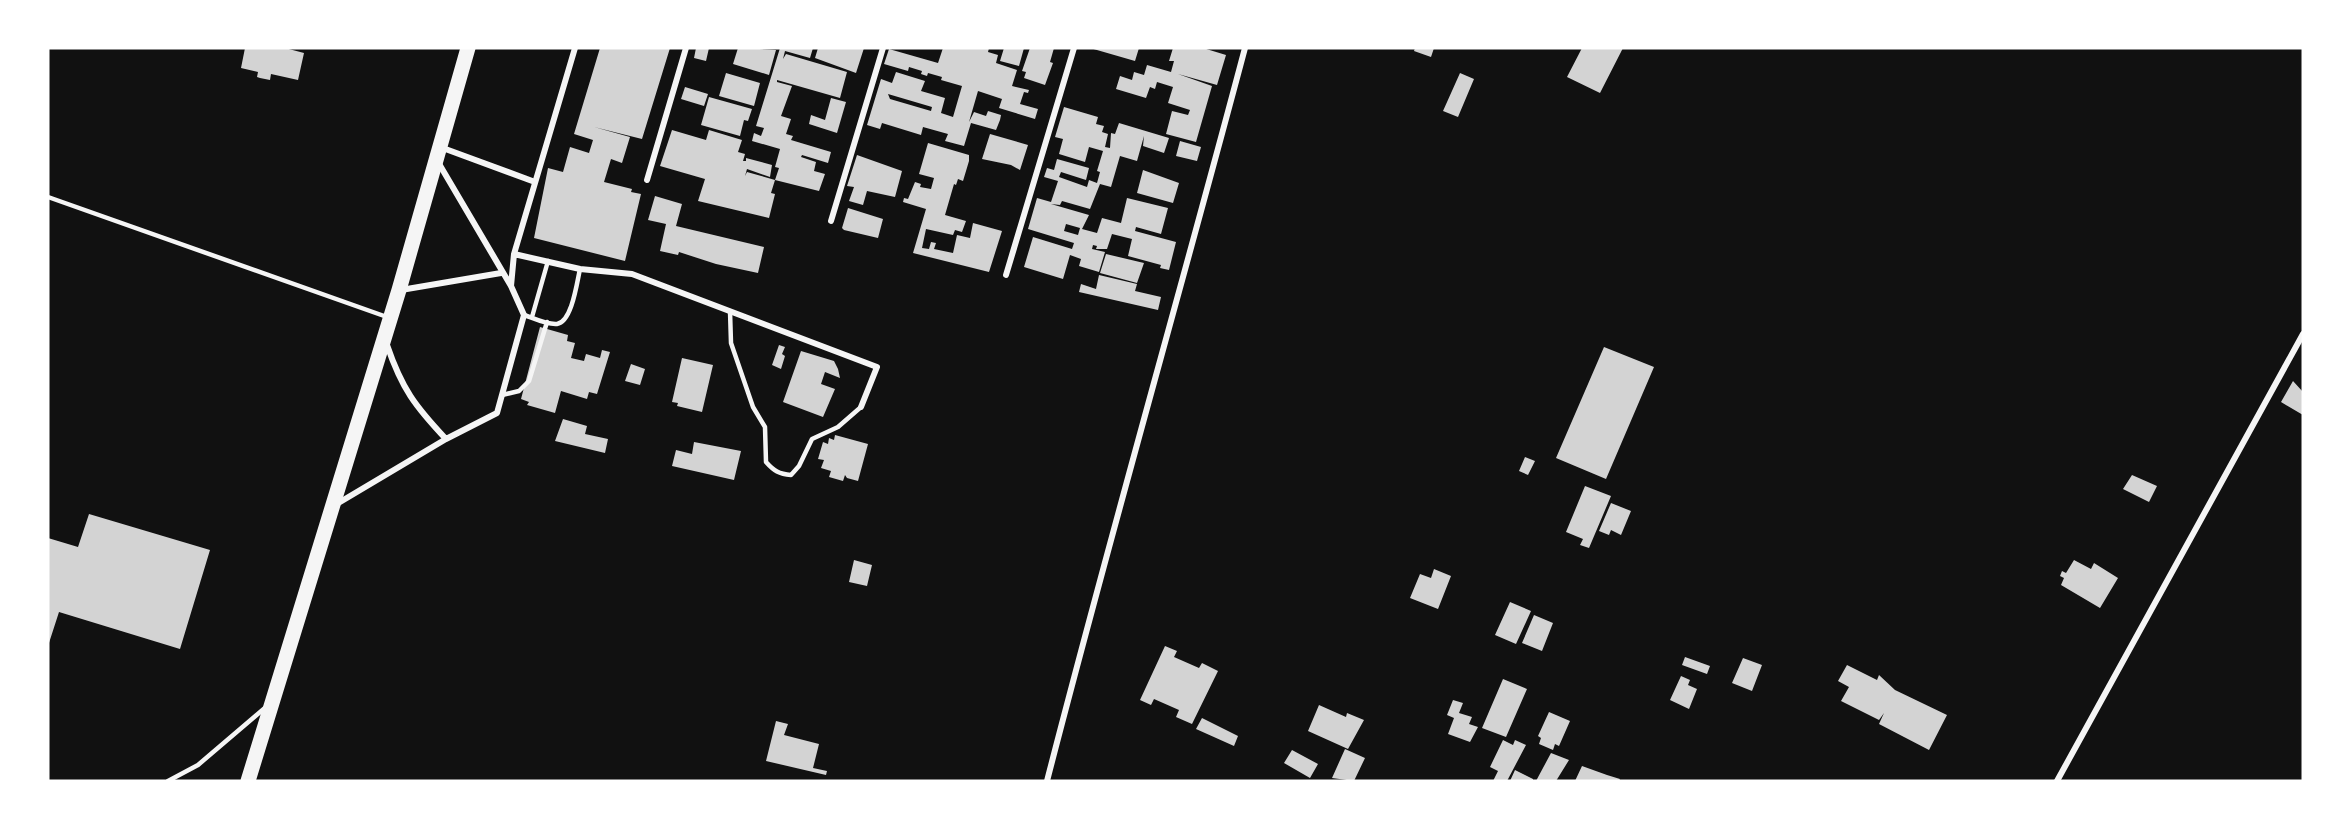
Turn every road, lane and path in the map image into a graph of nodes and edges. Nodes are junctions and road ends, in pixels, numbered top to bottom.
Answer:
1 (468, 48) edge
2 (575, 48) edge
3 (686, 48) edge
4 (883, 48) edge
5 (1074, 48) edge
6 (1245, 48) edge
7 (438, 153) junction
8 (647, 180) dead end
9 (535, 182) junction
10 (48, 197) edge
11 (831, 221) dead end
12 (514, 254) junction
13 (548, 261) junction
14 (580, 268) junction
15 (501, 273) junction
16 (1006, 275) dead end
17 (511, 286) junction
18 (399, 290) junction
19 (730, 311) junction
20 (524, 315) junction
21 (532, 317) junction
22 (390, 318) junction
23 (547, 322) junction
24 (2303, 334) edge
25 (384, 337) junction
26 (502, 395) junction
27 (861, 407) joint
28 (446, 440) junction
29 (330, 508) junction
30 (272, 701) junction
31 (168, 781) edge
32 (248, 781) edge
33 (1047, 781) edge
34 (2057, 781) edge

1 - 7 main road
2 - 9 street
3 - 8 street
4 - 11 street
5 - 16 street
6 - 33 street
7 - 9 street
7 - 15 street
7 - 18 main road
9 - 12 street
10 - 22 lane
12 - 13 street
12 - 17 street
13 - 14 street
13 - 21 lane
14 - 19 street
14 - 23 lane
15 - 17 street
15 - 18 street
17 - 20 street
18 - 22 main road
19 - 27 street
19 - 27 lane
20 - 21 lane
20 - 26 street
21 - 23 lane
22 - 25 main road
23 - 26 lane
24 - 34 street
25 - 28 street
25 - 29 main road
26 - 28 street
28 - 29 street
29 - 30 main road
30 - 31 lane
30 - 32 main road

